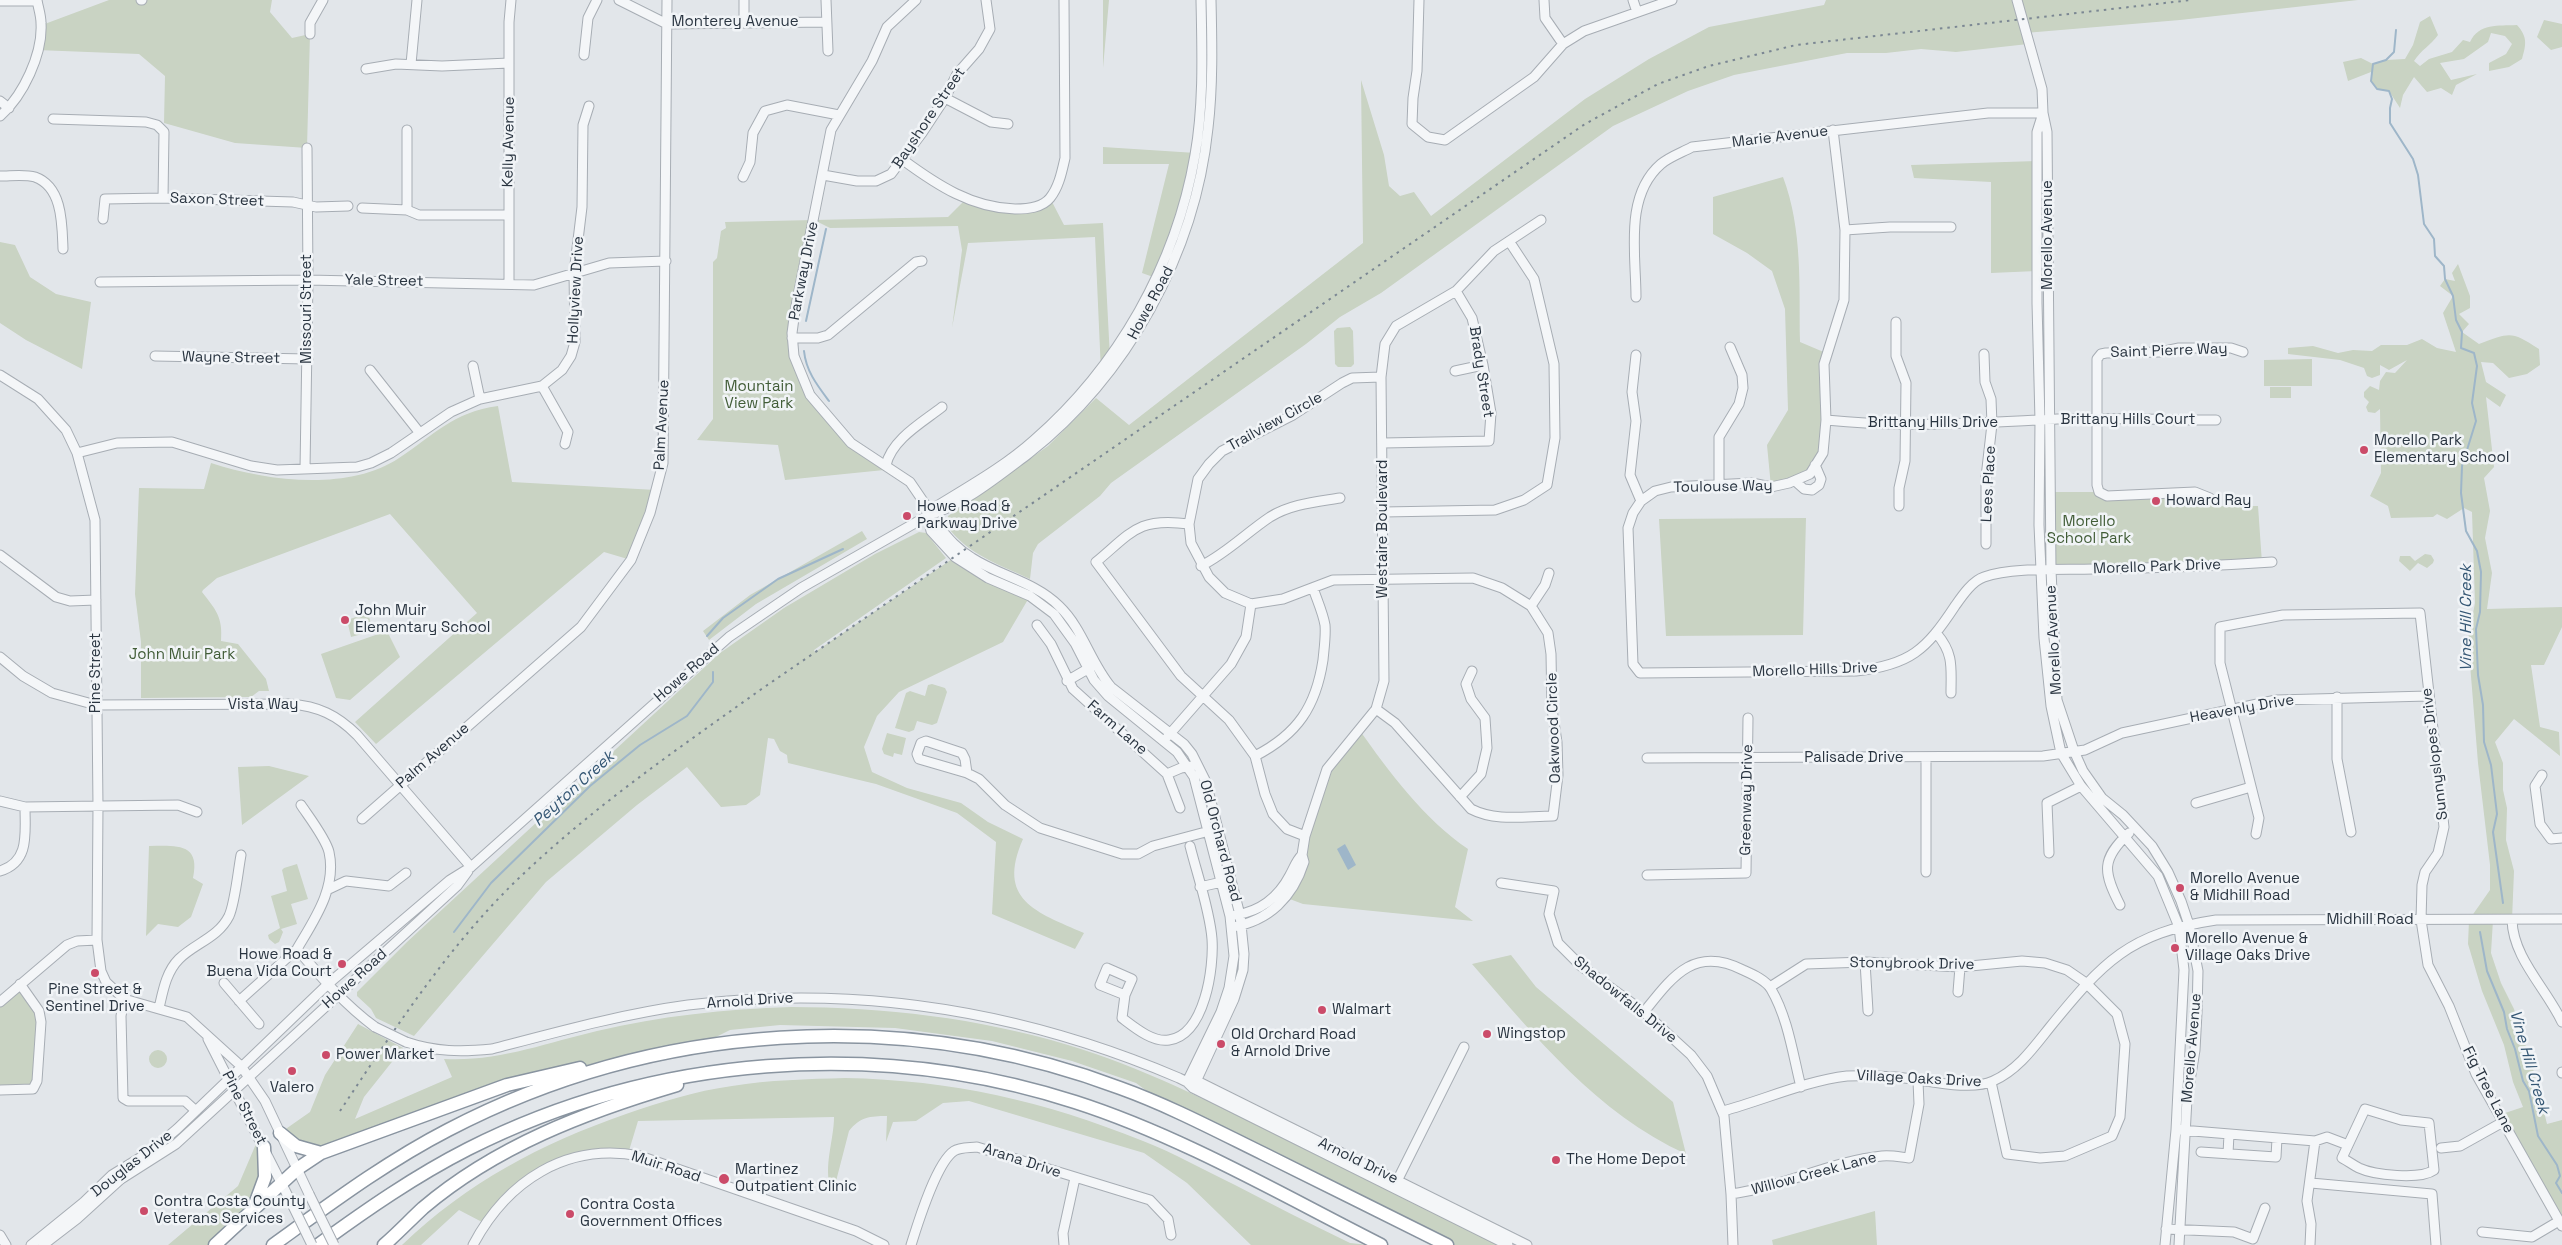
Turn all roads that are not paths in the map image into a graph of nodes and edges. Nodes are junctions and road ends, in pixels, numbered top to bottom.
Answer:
1 (37, 0) edge
2 (323, 0) edge
3 (416, 0) edge
4 (511, 0) edge
5 (597, 0) edge
6 (619, 0) edge
7 (667, 0) edge
8 (744, 0) edge
9 (826, 0) edge
10 (916, 0) edge
11 (986, 0) edge
12 (1064, 0) edge
13 (1201, 0) edge
14 (1211, 0) edge
15 (1420, 0) edge
16 (1544, 0) edge
17 (1632, 0) edge
18 (1672, 0) edge
19 (2016, 0) edge
20 (0, 1) edge
21 (1637, 12) junction
22 (744, 22) junction
23 (826, 22) junction
24 (667, 24) junction
25 (310, 34) dead end
26 (1563, 44) junction
27 (828, 52) dead end
28 (584, 55) dead end
29 (411, 64) junction
30 (509, 64) junction
31 (366, 69) dead end
32 (945, 98) junction
33 (0, 101) edge
34 (589, 106) dead end
35 (9, 108) junction
36 (2043, 113) junction
37 (838, 115) junction
38 (0, 116) edge
39 (53, 119) dead end
40 (1008, 124) dead end
41 (407, 130) dead end
42 (1833, 130) junction
43 (307, 148) dead end
44 (904, 160) junction
45 (824, 175) junction
46 (0, 176) edge
47 (743, 177) dead end
48 (163, 198) junction
49 (306, 205) junction
50 (348, 206) dead end
51 (362, 208) dead end
52 (408, 210) junction
53 (508, 214) junction
54 (103, 219) dead end
55 (1541, 220) dead end
56 (1951, 227) dead end
57 (1845, 230) junction
58 (1509, 241) junction
59 (63, 249) dead end
60 (666, 261) junction
61 (922, 261) dead end
62 (574, 273) junction
63 (308, 280) junction
64 (100, 282) dead end
65 (509, 284) junction
66 (1456, 291) junction
67 (1636, 297) dead end
68 (1896, 322) dead end
69 (792, 338) junction
70 (1730, 347) dead end
71 (2243, 352) dead end
72 (1984, 354) dead end
73 (1636, 355) dead end
74 (155, 356) dead end
75 (308, 359) junction
76 (1483, 365) junction
77 (473, 366) dead end
78 (370, 370) dead end
79 (1455, 371) dead end
80 (0, 375) edge
81 (1381, 377) junction
82 (542, 386) junction
83 (480, 399) junction
84 (942, 406) dead end
85 (1826, 420) junction
86 (2095, 420) junction
87 (2216, 420) dead end
88 (2045, 421) junction
89 (1906, 423) junction
90 (1992, 424) junction
91 (419, 432) junction
92 (1383, 443) junction
93 (566, 444) dead end
94 (77, 453) junction
95 (886, 465) junction
96 (1815, 465) junction
97 (305, 469) junction
98 (1795, 481) junction
99 (1719, 486) junction
100 (1340, 498) dead end
101 (2210, 498) dead end
102 (1641, 501) junction
103 (1899, 506) dead end
104 (1383, 512) junction
105 (929, 515) junction
106 (1189, 524) junction
107 (1986, 544) dead end
108 (0, 555) edge
109 (2272, 562) dead end
110 (1201, 566) junction
111 (2046, 571) junction
112 (1549, 573) dead end
113 (1384, 580) junction
114 (1313, 588) junction
115 (96, 600) junction
116 (1250, 604) junction
117 (1531, 606) junction
118 (1037, 625) dead end
119 (1937, 634) junction
120 (0, 657) edge
121 (1091, 667) junction
122 (1472, 671) dead end
123 (1067, 681) junction
124 (1950, 693) dead end
125 (2428, 696) junction
126 (1203, 697) junction
127 (2337, 697) junction
128 (96, 705) junction
129 (1376, 709) junction
130 (2232, 709) junction
131 (1748, 718) dead end
132 (1156, 733) junction
133 (1172, 733) junction
134 (2074, 751) junction
135 (2061, 753) junction
136 (1255, 756) junction
137 (1647, 758) dead end
138 (1748, 758) junction
139 (1926, 758) junction
140 (1188, 766) junction
141 (1200, 767) junction
142 (967, 773) junction
143 (1167, 774) junction
144 (2542, 775) dead end
145 (400, 785) junction
146 (2081, 786) junction
147 (2251, 787) junction
148 (1460, 797) junction
149 (0, 801) edge
150 (2196, 804) dead end
151 (302, 805) dead end
152 (98, 806) junction
153 (25, 807) junction
154 (1180, 808) dead end
155 (197, 812) dead end
156 (362, 819) dead end
157 (2135, 828) junction
158 (1213, 829) junction
159 (2351, 832) dead end
160 (2256, 834) dead end
161 (1305, 836) junction
162 (2126, 836) junction
163 (2562, 838) edge
164 (1190, 846) dead end
165 (2049, 853) dead end
166 (241, 855) dead end
167 (1302, 855) junction
168 (471, 866) junction
169 (0, 871) edge
170 (1926, 872) dead end
171 (406, 873) dead end
172 (1647, 875) dead end
173 (1226, 881) junction
174 (1501, 883) dead end
175 (1200, 887) junction
176 (329, 889) junction
177 (2120, 905) dead end
178 (1235, 916) junction
179 (2562, 919) edge
180 (2421, 920) junction
181 (2512, 920) junction
182 (1237, 926) junction
183 (2184, 926) junction
184 (96, 940) junction
185 (297, 948) junction
186 (1865, 962) junction
187 (1960, 967) junction
188 (224, 983) dead end
189 (2086, 983) junction
190 (20, 984) junction
191 (328, 984) junction
192 (1770, 987) junction
193 (1958, 992) dead end
194 (338, 994) junction
195 (1124, 996) dead end
196 (124, 999) junction
197 (239, 1001) junction
198 (0, 1002) edge
199 (159, 1008) junction
200 (1868, 1011) dead end
201 (1644, 1012) junction
202 (2562, 1022) edge
203 (258, 1024) dead end
204 (205, 1032) junction
205 (1464, 1047) dead end
206 (617, 1064) junction
207 (241, 1066) junction
208 (735, 1069) junction
209 (250, 1076) junction
210 (230, 1079) junction
211 (1918, 1080) junction
212 (1991, 1082) junction
213 (1193, 1083) junction
214 (1802, 1087) junction
215 (0, 1090) edge
216 (235, 1090) junction
217 (196, 1111) junction
218 (1723, 1111) junction
219 (2503, 1122) junction
220 (2181, 1130) junction
221 (280, 1133) junction
222 (2229, 1134) junction
223 (2277, 1138) junction
224 (2316, 1141) junction
225 (264, 1146) junction
226 (2348, 1146) junction
227 (2441, 1148) dead end
228 (2201, 1152) dead end
229 (321, 1153) junction
230 (2228, 1154) junction
231 (297, 1169) junction
232 (1075, 1178) junction
233 (2311, 1183) junction
234 (282, 1184) junction
235 (1395, 1184) junction
236 (1731, 1194) junction
237 (2265, 1208) dead end
238 (252, 1212) junction
239 (2561, 1224) edge
240 (2166, 1229) junction
241 (2181, 1230) junction
242 (2482, 1232) dead end
243 (0, 1235) edge
244 (1171, 1235) dead end
245 (385, 1244) edge
246 (6, 1245) edge
247 (30, 1245) edge
248 (42, 1245) edge
249 (215, 1245) edge
250 (273, 1245) edge
251 (312, 1245) edge
252 (318, 1245) edge
253 (334, 1245) edge
254 (474, 1245) edge
255 (884, 1245) edge
256 (911, 1245) edge
257 (1064, 1245) edge
258 (1381, 1245) edge
259 (1447, 1245) edge
260 (1508, 1245) edge
261 (1527, 1245) edge
262 (1732, 1245) edge
263 (2165, 1245) edge
264 (2179, 1245) edge
265 (2310, 1245) edge
266 (2436, 1245) edge

1 - 20 street
1 - 35 street
2 - 25 street
3 - 29 street
4 - 30 street, Kelly Avenue
5 - 28 street
6 - 24 street, Monterey Avenue
7 - 24 street, Palm Avenue
8 - 22 street
9 - 23 street
10 - 37 street, Parkway Drive
11 - 32 street, Bayshore Street
12 - 44 street
13 - 105 street, Howe Road
14 - 105 street, Howe Road
15 - 26 street
16 - 26 street
17 - 21 street
18 - 21 street
19 - 36 street, Morello Avenue
21 - 26 street
22 - 23 street, Monterey Avenue
22 - 24 street, Monterey Avenue
23 - 27 street
24 - 60 street, Palm Avenue
29 - 30 street
29 - 31 street
30 - 53 street, Kelly Avenue
32 - 40 street
32 - 44 street, Bayshore Street
33 - 35 street
34 - 62 street, Hollyview Drive
35 - 38 street
36 - 42 street, Marie Avenue
36 - 88 street, Morello Avenue
37 - 45 street, Parkway Drive
37 - 47 street
39 - 48 street
41 - 52 street
42 - 57 street
42 - 67 street, Marie Avenue
43 - 49 street, Missouri Street
44 - 45 street, Bayshore Street
45 - 69 street, Parkway Drive
46 - 59 street
48 - 49 street, Saxon Street
48 - 54 street, Saxon Street
49 - 50 street, Saxon Street
49 - 63 street, Missouri Street
51 - 52 street
52 - 53 street
53 - 65 street, Kelly Avenue
55 - 58 street, Westaire Boulevard
56 - 57 street
57 - 85 street
58 - 66 street, Westaire Boulevard
58 - 104 street
60 - 62 street, Yale Street
60 - 145 street, Palm Avenue
61 - 69 street
62 - 65 street, Yale Street
62 - 82 street, Hollyview Drive
63 - 64 street, Yale Street
63 - 65 street, Yale Street
63 - 75 street, Missouri Street
66 - 76 street, Brady Street
66 - 81 street, Westaire Boulevard
68 - 89 street
69 - 95 street, Parkway Drive
70 - 99 street
71 - 86 street, Saint Pierre Way
72 - 90 street, Lees Place
73 - 102 street
74 - 75 street, Wayne Street
75 - 97 street, Missouri Street
76 - 79 street
76 - 92 street, Brady Street
77 - 83 street
78 - 91 street
80 - 94 street, Pine Street
81 - 92 street, Westaire Boulevard
81 - 106 street, Trailview Circle
82 - 83 street, Hollyview Drive
82 - 93 street
83 - 91 street, Hollyview Drive
84 - 95 street
85 - 89 street, Brittany Hills Drive
85 - 96 street
86 - 87 street, Brittany Hills Court
86 - 88 street, Brittany Hills Court
86 - 101 street
88 - 90 street, Brittany Hills Drive
88 - 111 street, Morello Avenue
89 - 90 street, Brittany Hills Drive
89 - 103 street
90 - 107 street, Lees Place
91 - 97 street, Hollyview Drive
92 - 104 street, Westaire Boulevard
94 - 97 street, Hollyview Drive
94 - 115 street, Pine Street
95 - 105 street, Parkway Drive
96 - 98 street, Toulouse Way
96 - 98 street
98 - 99 street, Toulouse Way
99 - 102 street, Toulouse Way
100 - 110 street
102 - 119 street, Morello Hills Drive
104 - 113 street, Westaire Boulevard
105 - 121 street, Old Orchard Road
105 - 168 street, Howe Road
106 - 110 street, Trailview Circle
106 - 126 street
108 - 115 street
109 - 111 street, Morello Park Drive
110 - 116 street, Trailview Circle
111 - 119 street, Morello Hills Drive
111 - 134 street, Morello Avenue
111 - 135 street, Morello Avenue
112 - 117 street
113 - 114 street
113 - 117 street, Oakwood Circle
113 - 129 street, Westaire Boulevard
114 - 116 street
114 - 136 street
115 - 128 street, Pine Street
116 - 126 street
117 - 148 street, Oakwood Circle
118 - 123 street, Farm Lane
119 - 124 street
120 - 128 street, Vista Way
121 - 123 street
121 - 132 street, Old Orchard Road
121 - 133 street, Old Orchard Road
122 - 148 street
123 - 143 street, Farm Lane
125 - 127 street, Heavenly Drive
125 - 130 street, Sunnyslopes Drive
125 - 180 street, Sunnyslopes Drive
126 - 133 street
126 - 136 street
127 - 130 street, Heavenly Drive
127 - 159 street
128 - 145 street, Vista Way
128 - 152 street, Pine Street
129 - 148 street, Oakwood Circle
129 - 161 street, Westaire Boulevard
130 - 134 street, Heavenly Drive
130 - 147 street
131 - 138 street, Greenway Drive
132 - 133 street
132 - 140 street, Old Orchard Road
133 - 141 street, Old Orchard Road
134 - 135 street, Heavenly Drive
134 - 157 street, Morello Avenue
135 - 139 street, Palisade Drive
135 - 146 street, Morello Avenue
136 - 161 street
137 - 138 street, Palisade Drive
138 - 139 street, Palisade Drive
138 - 172 street, Greenway Drive
139 - 170 street
140 - 141 street
140 - 143 street
140 - 158 street, Old Orchard Road
141 - 158 street, Old Orchard Road
142 - 142 street
142 - 158 street
143 - 154 street, Farm Lane
144 - 163 street
145 - 156 street, Palm Avenue
145 - 168 street, Vista Way
146 - 162 street, Morello Avenue
146 - 165 street
147 - 150 street
147 - 160 street
149 - 153 street
151 - 176 street
152 - 153 street
152 - 155 street
152 - 184 street, Pine Street
153 - 169 street
157 - 162 street
157 - 183 street, Morello Avenue
158 - 173 street, Old Orchard Road
161 - 167 street, Westaire Boulevard
162 - 177 street
162 - 183 street, Morello Avenue
164 - 175 street
166 - 199 street
167 - 178 street, Westaire Boulevard
167 - 182 street, Westaire Boulevard
168 - 191 street, Howe Road
168 - 194 street, Howe Road
171 - 176 street
173 - 175 street
173 - 178 street, Old Orchard Road
174 - 201 street, Shadowfalls Drive
175 - 195 street
176 - 185 street
178 - 182 street, Old Orchard Road
179 - 181 street, Midhill Road
180 - 181 street, Midhill Road
180 - 183 street, Midhill Road
180 - 219 street, Fig Tree Lane
181 - 202 street
182 - 213 street, Old Orchard Road
183 - 189 street, Village Oaks Drive
183 - 220 street, Morello Avenue
183 - 220 street, Morello Avenue
184 - 190 street
184 - 196 street, Pine Street
185 - 191 street, Arnold Drive
185 - 197 street
186 - 187 street, Stonybrook Drive
186 - 192 street, Stonybrook Drive
186 - 200 street
187 - 189 street, Stonybrook Drive
187 - 193 street
188 - 197 street
189 - 212 street, Village Oaks Drive
189 - 212 street, Stonybrook Drive
190 - 198 street
190 - 215 street
191 - 194 street, Arnold Drive
191 - 207 street, Howe Road
192 - 201 street
192 - 214 street
194 - 209 street, Howe Road
194 - 213 street, Arnold Drive, bridge
196 - 199 street, Pine Street
196 - 217 street
197 - 203 street
199 - 204 street, Pine Street
201 - 218 street, Shadowfalls Drive
204 - 207 street, Pine Street
204 - 210 street, Pine Street
205 - 235 street
206 - 229 highway
206 - 250 highway
206 - 259 highway
207 - 209 street, Pine Street
207 - 210 street, Howe Road
208 - 245 highway
208 - 252 highway
208 - 258 highway
209 - 216 street, Howe Road
209 - 221 street, Pine Street
210 - 216 street, Pine Street
210 - 217 street, Douglas Drive
211 - 212 street, Village Oaks Drive
211 - 214 street, Village Oaks Drive
211 - 236 street, Willow Creek Lane
213 - 235 street, Arnold Drive
214 - 218 street, Village Oaks Drive
216 - 225 street, Pine Street
216 - 248 street, Douglas Drive
217 - 247 street, Douglas Drive
218 - 236 street, Shadowfalls Drive
219 - 227 street
219 - 239 street, Fig Tree Lane
220 - 222 street
220 - 240 street, Morello Avenue
220 - 241 street, Morello Avenue
221 - 229 highway
221 - 231 street, Pine Street
222 - 223 street
222 - 230 street
223 - 224 street
223 - 230 street
224 - 226 street
224 - 233 street
225 - 234 street, Pine Street
225 - 238 highway
226 - 226 street
228 - 230 street
229 - 231 highway
231 - 234 highway
231 - 253 street, Pine Street, bridge
232 - 244 street, Arana Drive
232 - 256 street, Arana Drive
232 - 257 street
233 - 265 street
233 - 266 street
234 - 238 highway
234 - 251 street, Pine Street, bridge
235 - 260 street, Arnold Drive
235 - 261 street, Arnold Drive
236 - 262 street, Shadowfalls Drive
237 - 241 street
238 - 249 highway
239 - 242 street
240 - 241 street
240 - 263 street, Morello Avenue
241 - 264 street, Morello Avenue
243 - 246 street
254 - 255 street, Muir Road

